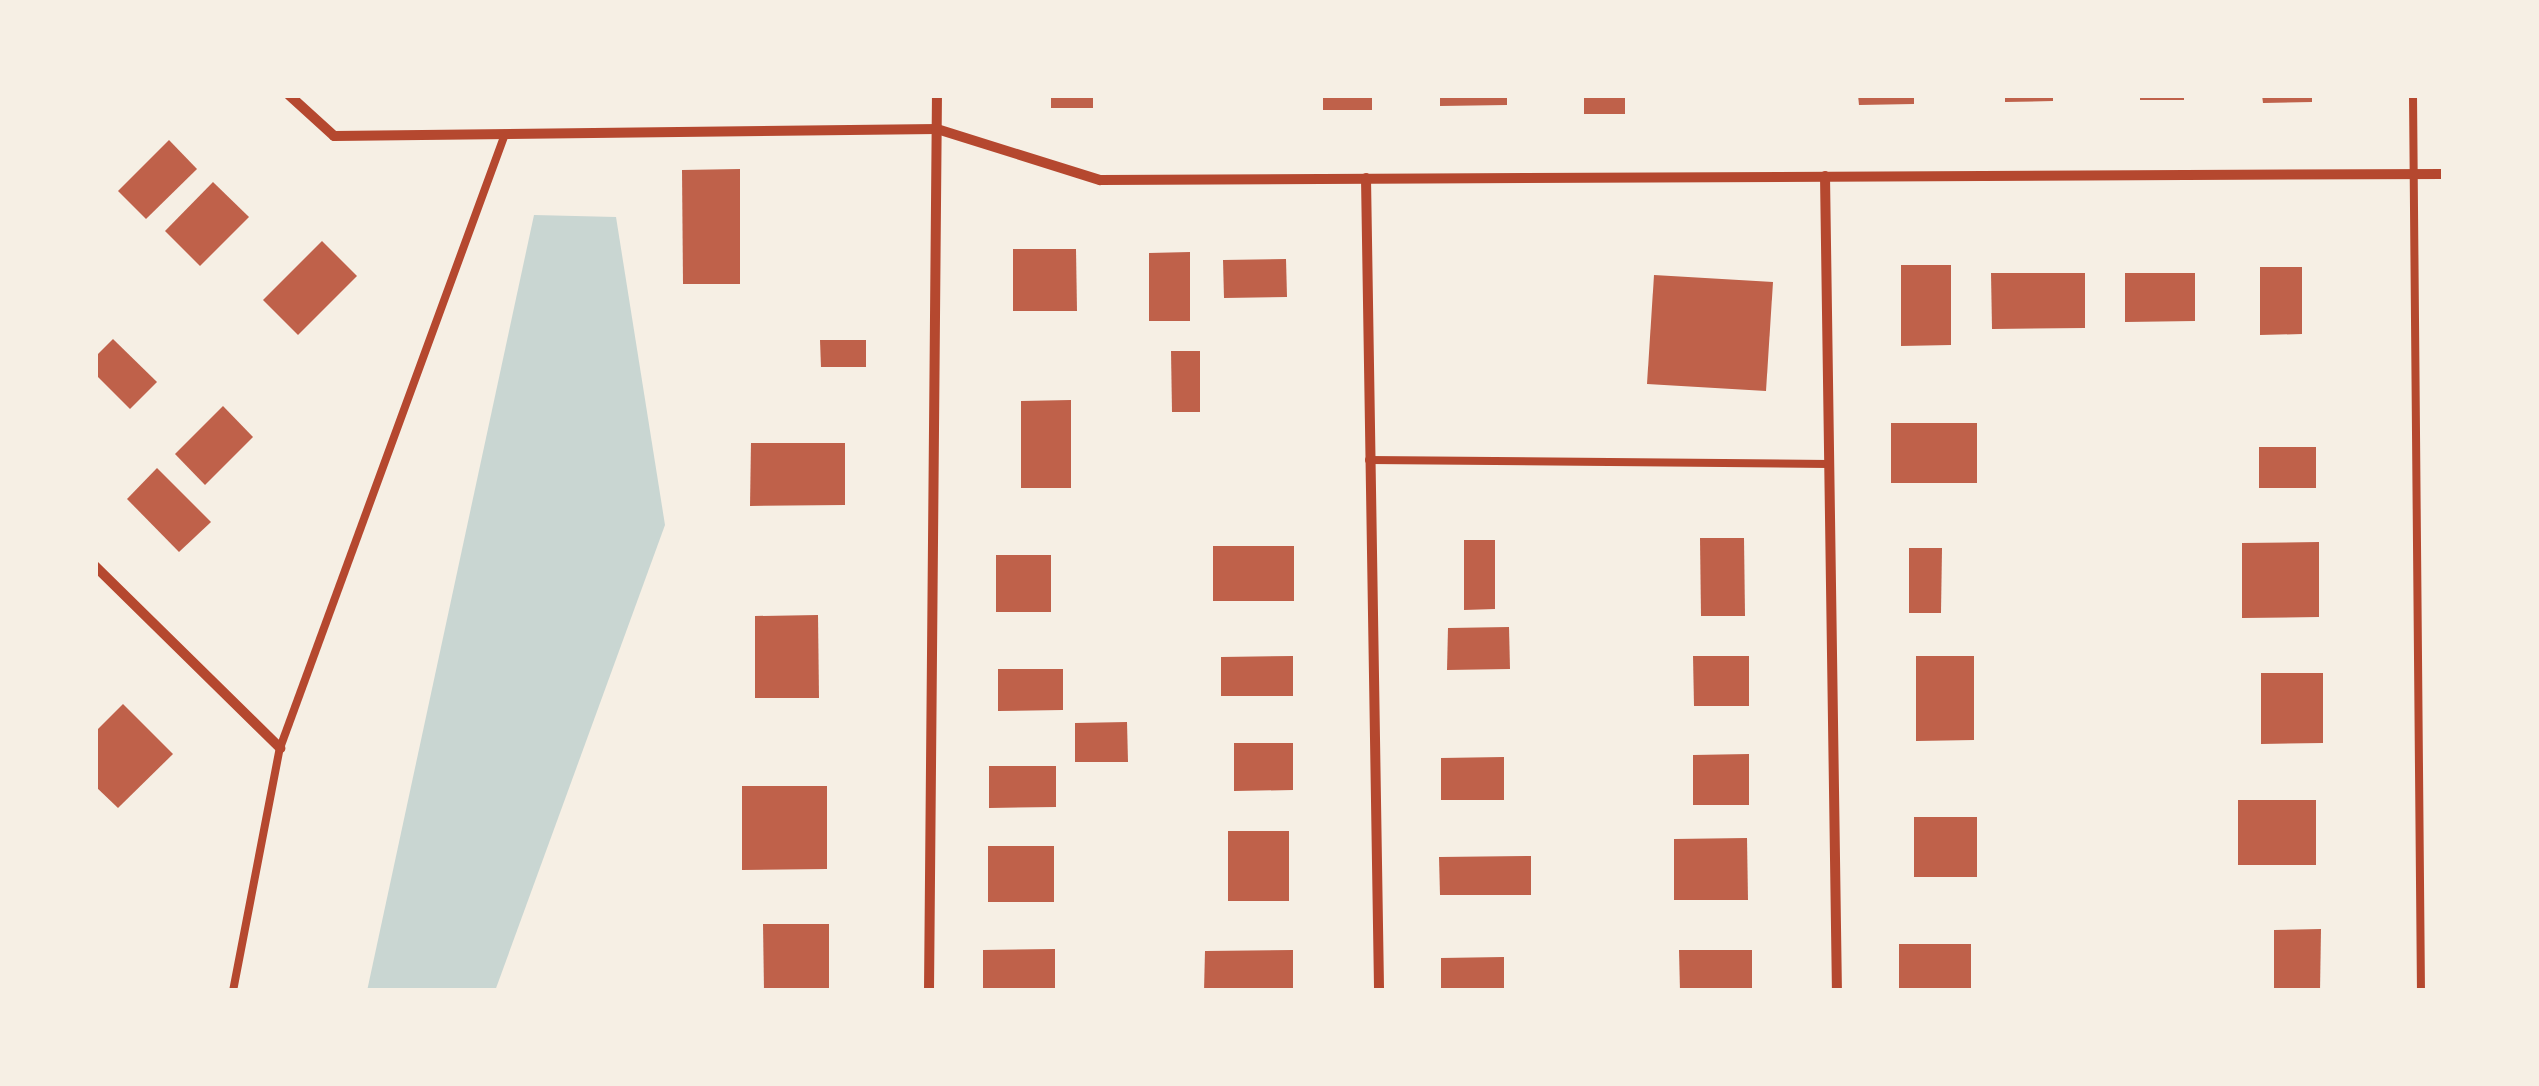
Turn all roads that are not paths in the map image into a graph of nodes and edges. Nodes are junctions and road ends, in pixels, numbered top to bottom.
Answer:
1 (289, 95) edge
2 (936, 95) edge
3 (2413, 95) edge
4 (937, 129) junction
5 (505, 134) junction
6 (2414, 174) junction
7 (2444, 174) edge
8 (1825, 176) junction
9 (1366, 178) junction
10 (1369, 460) junction
11 (1829, 464) junction
12 (95, 566) edge
13 (280, 748) junction
14 (233, 991) edge
15 (929, 991) edge
16 (1379, 991) edge
17 (1837, 991) edge
18 (2420, 991) edge

1 - 5 street
2 - 4 street
3 - 6 lane
4 - 5 street
4 - 9 street
4 - 15 street
5 - 13 lane
6 - 7 street
6 - 8 street
6 - 18 lane
8 - 9 street
8 - 11 street
9 - 10 street
10 - 11 lane
10 - 16 street
11 - 17 street
12 - 13 street
13 - 14 lane

